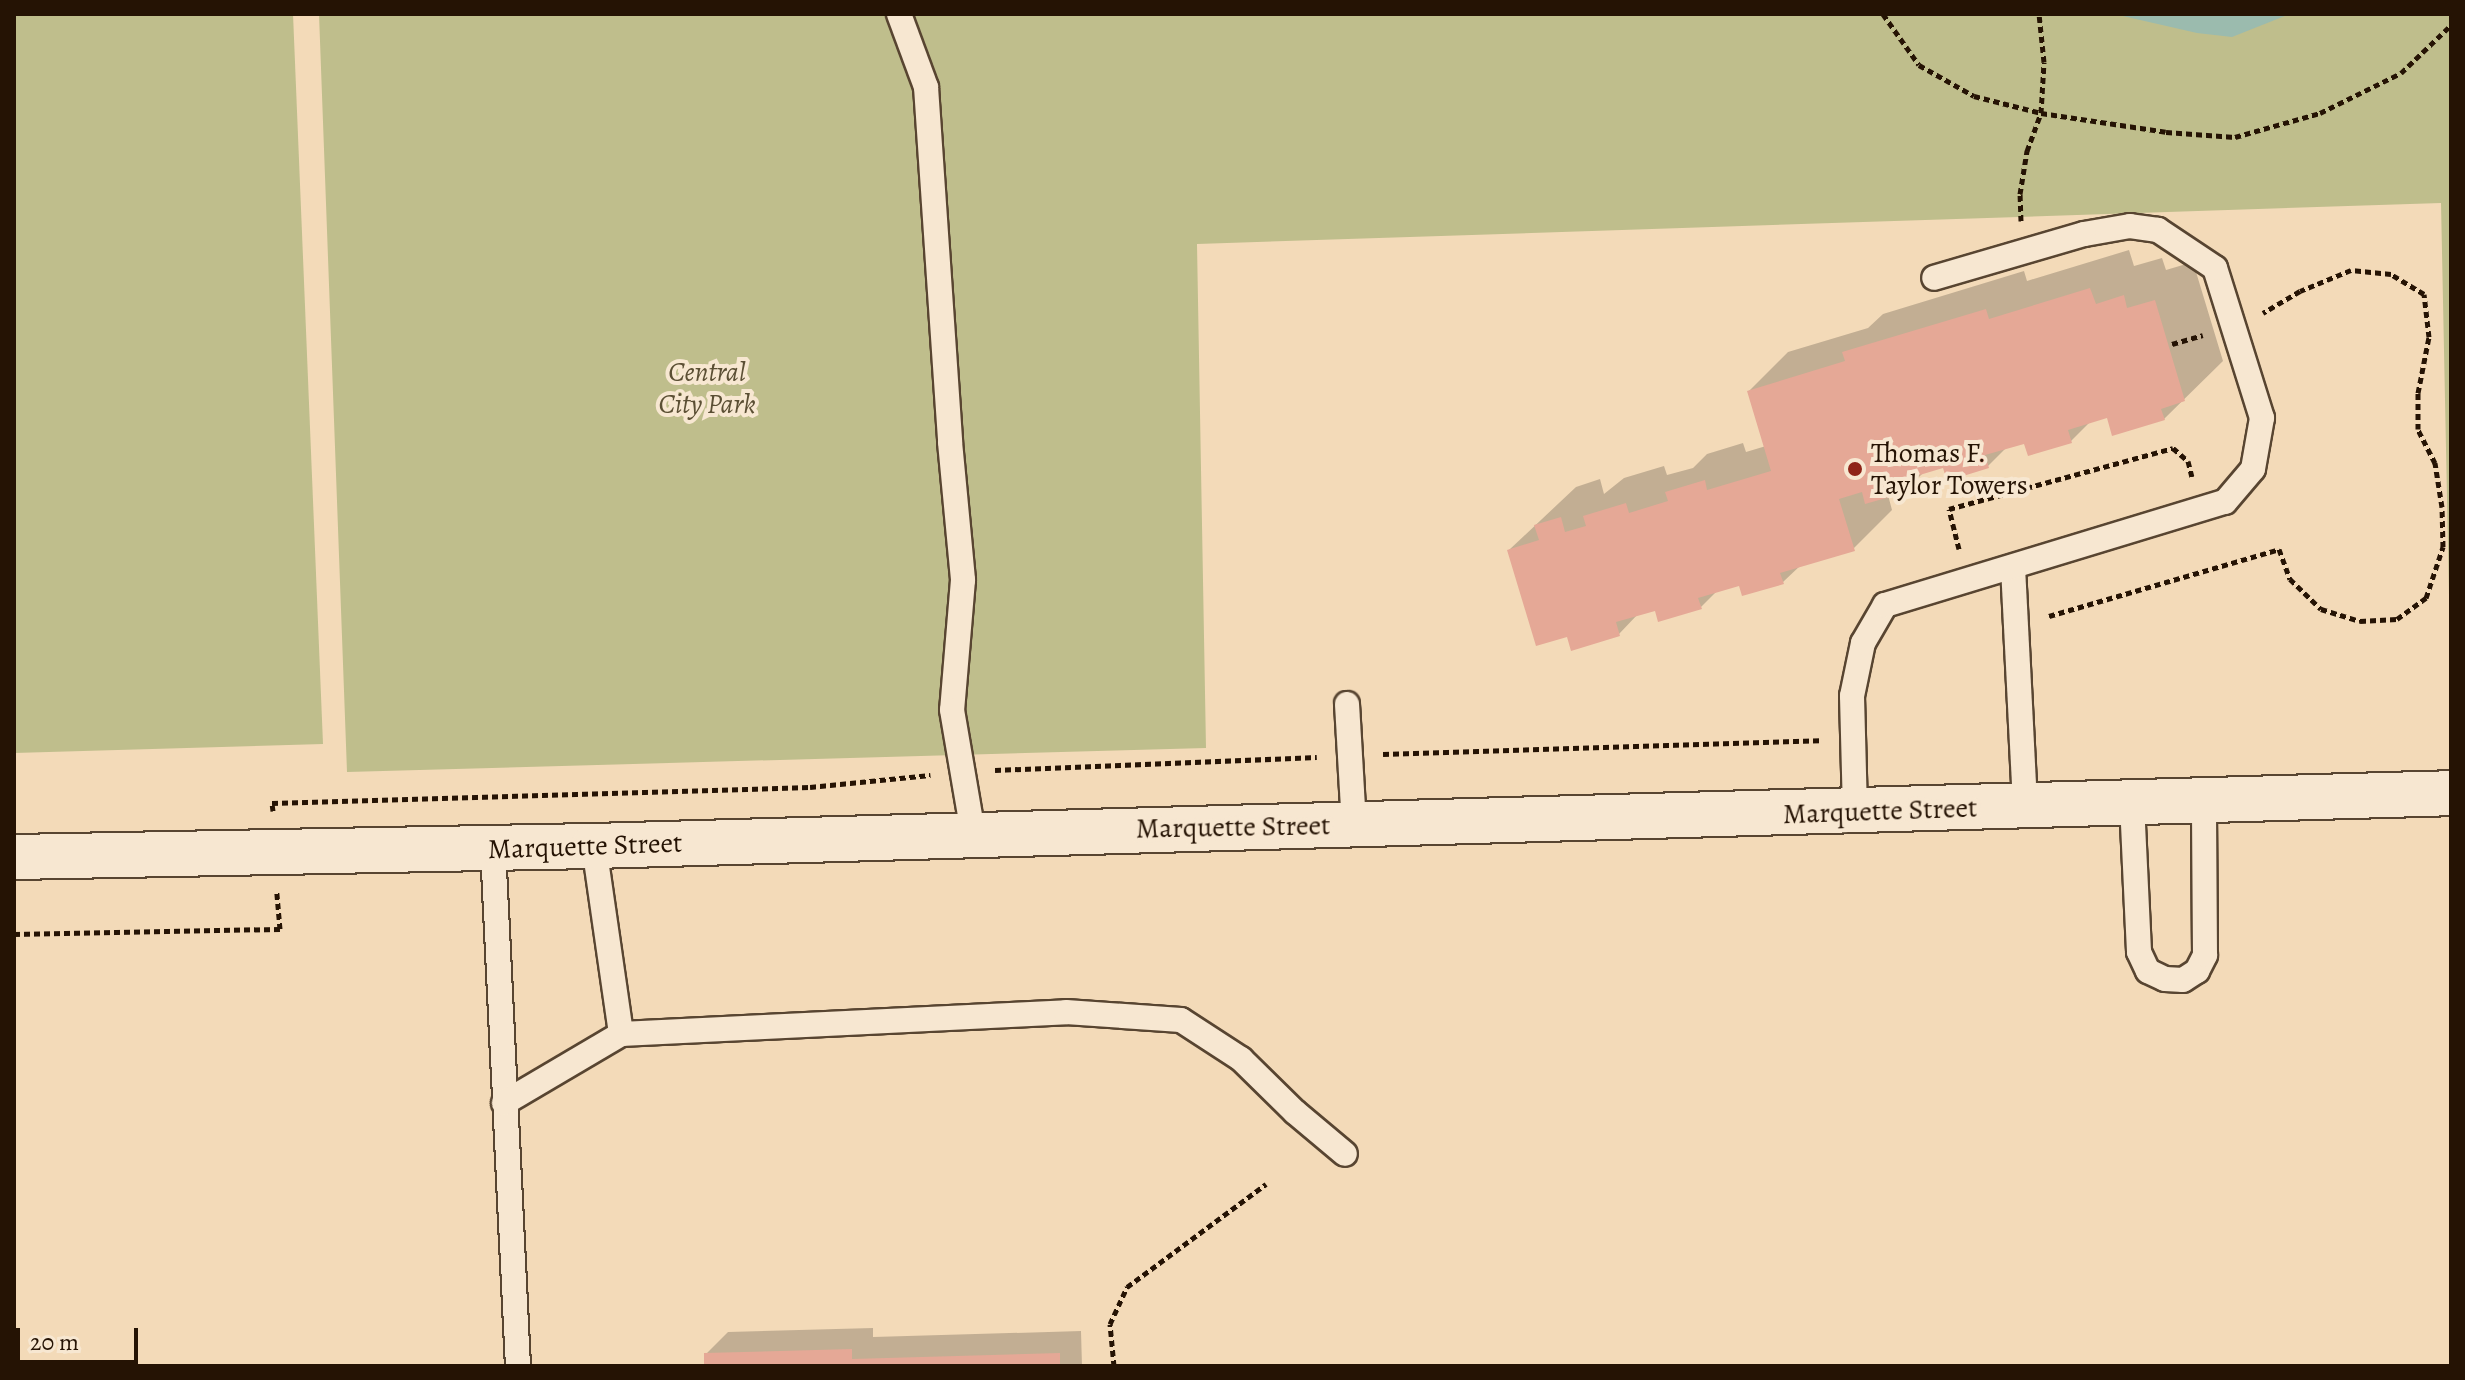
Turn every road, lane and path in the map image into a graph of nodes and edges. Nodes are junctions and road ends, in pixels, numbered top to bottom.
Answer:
1 (899, 14) edge
2 (1883, 14) edge
3 (2039, 14) edge
4 (2451, 25) edge
5 (2041, 113) junction
6 (2021, 223) dead end
7 (1934, 278) dead end
8 (2255, 317) dead end
9 (2211, 333) dead end
10 (2172, 344) dead end
11 (2443, 547) junction
12 (2451, 547) edge
13 (2013, 567) junction
14 (2040, 619) dead end
15 (1347, 704) dead end
16 (1828, 740) dead end
17 (1351, 755) junction
18 (963, 772) junction
19 (2451, 793) edge
20 (2204, 801) junction
21 (2132, 803) junction
22 (2025, 806) junction
23 (1855, 811) junction
24 (273, 823) dead end
25 (1354, 824) junction
26 (973, 833) junction
27 (594, 846) junction
28 (493, 848) junction
29 (14, 857) edge
30 (277, 888) dead end
31 (14, 934) edge
32 (621, 1034) junction
33 (504, 1103) junction
34 (1345, 1154) dead end
35 (1266, 1184) dead end
36 (518, 1366) edge
37 (1114, 1366) edge

1 - 18 lane
2 - 5 path
3 - 5 path
4 - 5 path
5 - 6 path
7 - 13 lane
8 - 11 path
9 - 10 path
11 - 12 path
11 - 14 path
13 - 22 lane
13 - 23 lane
15 - 17 lane
16 - 17 path
17 - 18 path
17 - 25 lane
18 - 24 path
18 - 26 lane
19 - 20 street, Marquette Street
20 - 21 street, Marquette Street
20 - 21 lane
21 - 22 street, Marquette Street
22 - 23 street, Marquette Street
23 - 25 street, Marquette Street
25 - 26 street, Marquette Street
26 - 27 street, Marquette Street
27 - 28 street, Marquette Street
27 - 32 lane
28 - 29 street, Marquette Street
28 - 33 lane
30 - 31 path
32 - 33 lane
32 - 34 lane
33 - 36 lane
35 - 37 path

